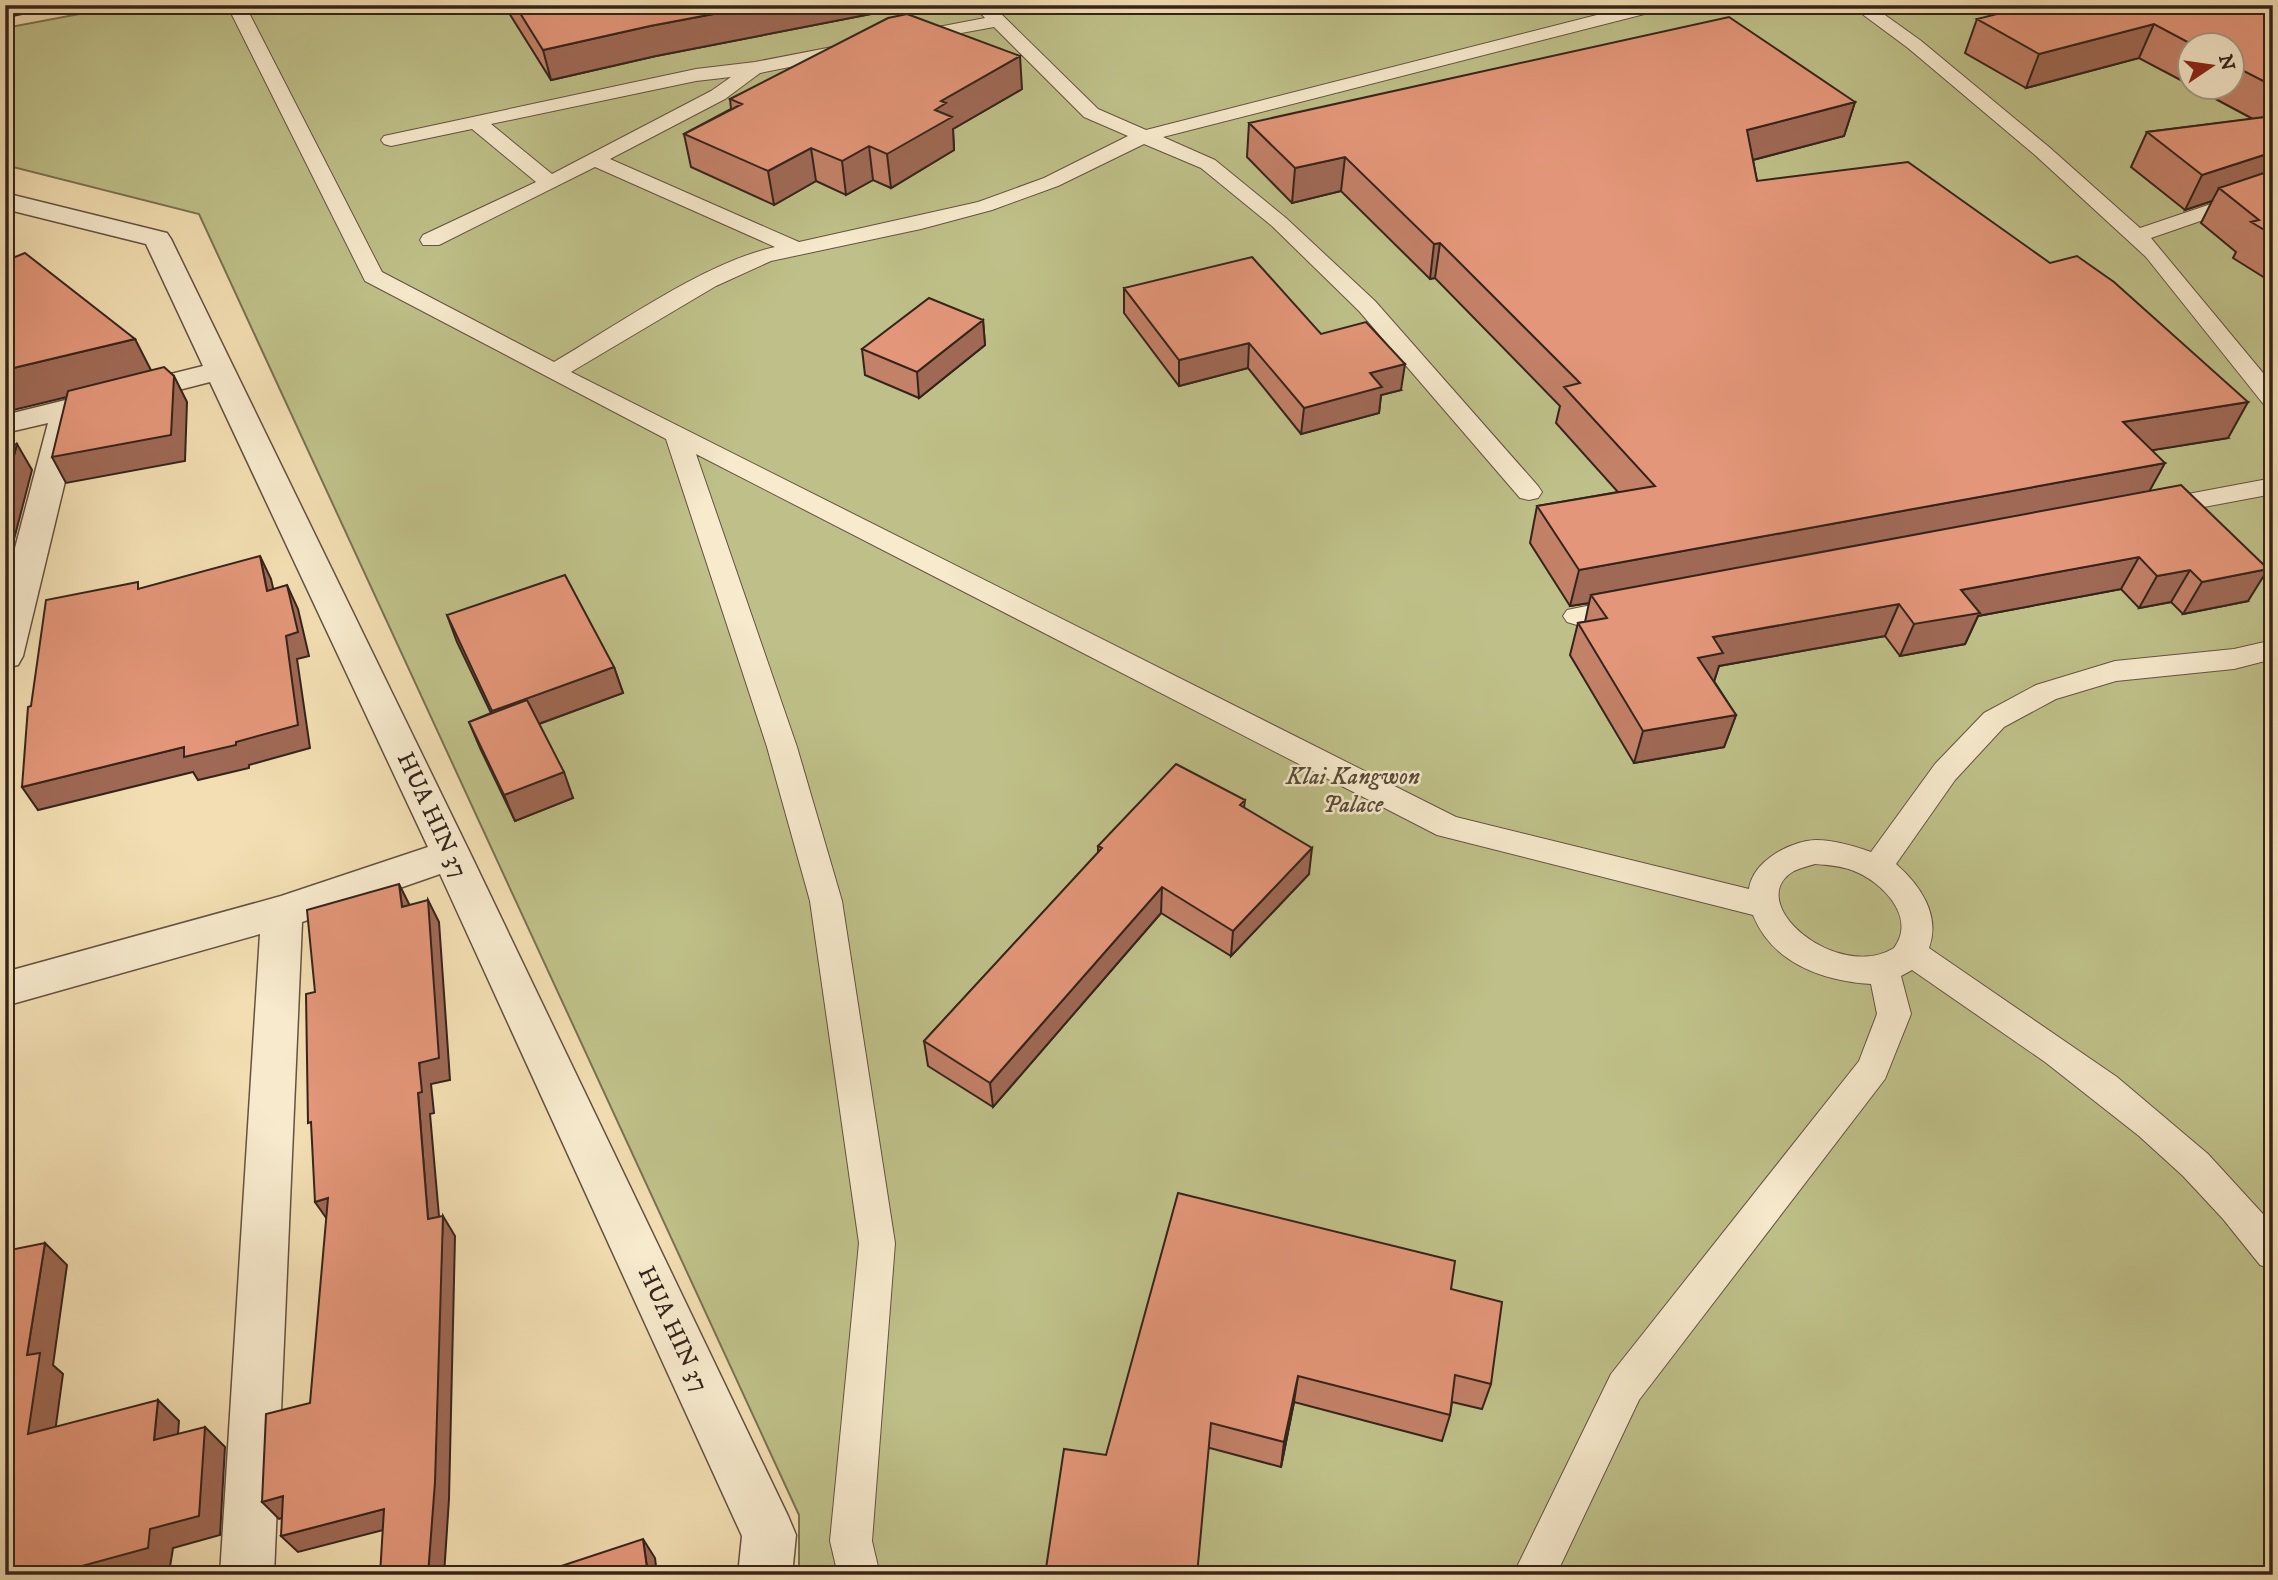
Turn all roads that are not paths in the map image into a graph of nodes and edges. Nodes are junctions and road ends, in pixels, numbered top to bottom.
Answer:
1 (31, 5) edge
2 (236, 5) edge
3 (1658, 5) edge
4 (1859, 5) edge
5 (5, 10) edge
6 (990, 13) edge
7 (755, 68) junction
8 (475, 121) junction
9 (1144, 136) junction
10 (391, 140) dead end
11 (595, 160) junction
12 (550, 183) junction
13 (2273, 189) edge
14 (5, 201) edge
15 (2137, 236) junction
16 (431, 240) dead end
17 (796, 249) junction
18 (2228, 342) junction
19 (220, 371) junction
20 (2273, 371) edge
21 (554, 372) junction
22 (2273, 401) edge
23 (66, 410) junction
24 (5, 424) edge
25 (677, 434) junction
26 (2273, 486) edge
27 (1530, 492) dead end
28 (2136, 512) edge
29 (1646, 603) edge
30 (1577, 616) dead end
31 (2273, 649) edge
32 (5, 656) edge
33 (451, 855) junction
34 (1876, 868) junction
35 (1764, 905) junction
36 (282, 912) junction
37 (1897, 960) junction
38 (5, 989) edge
39 (2273, 1254) edge
40 (767, 1555) edge
41 (247, 1575) edge
42 (859, 1575) edge
43 (1534, 1575) edge

1 - 5 main road
2 - 21 lane
3 - 9 lane
4 - 15 lane
6 - 7 lane
6 - 9 lane
7 - 8 lane
7 - 11 lane
8 - 10 lane
8 - 12 lane
9 - 17 lane
9 - 27 lane
11 - 12 lane
11 - 17 lane
12 - 16 lane
13 - 15 lane
14 - 19 street, HUA HIN 37
15 - 18 lane
17 - 21 lane
18 - 20 lane
18 - 22 lane
19 - 23 street
19 - 33 street, HUA HIN 37
21 - 25 lane
23 - 24 street
23 - 32 street
25 - 35 lane
25 - 42 lane
26 - 28 lane
29 - 30 lane
31 - 34 lane
33 - 36 street
33 - 40 street, HUA HIN 37
34 - 35 lane
34 - 37 lane
35 - 37 lane
36 - 38 street
36 - 41 street
37 - 39 lane
37 - 43 lane

